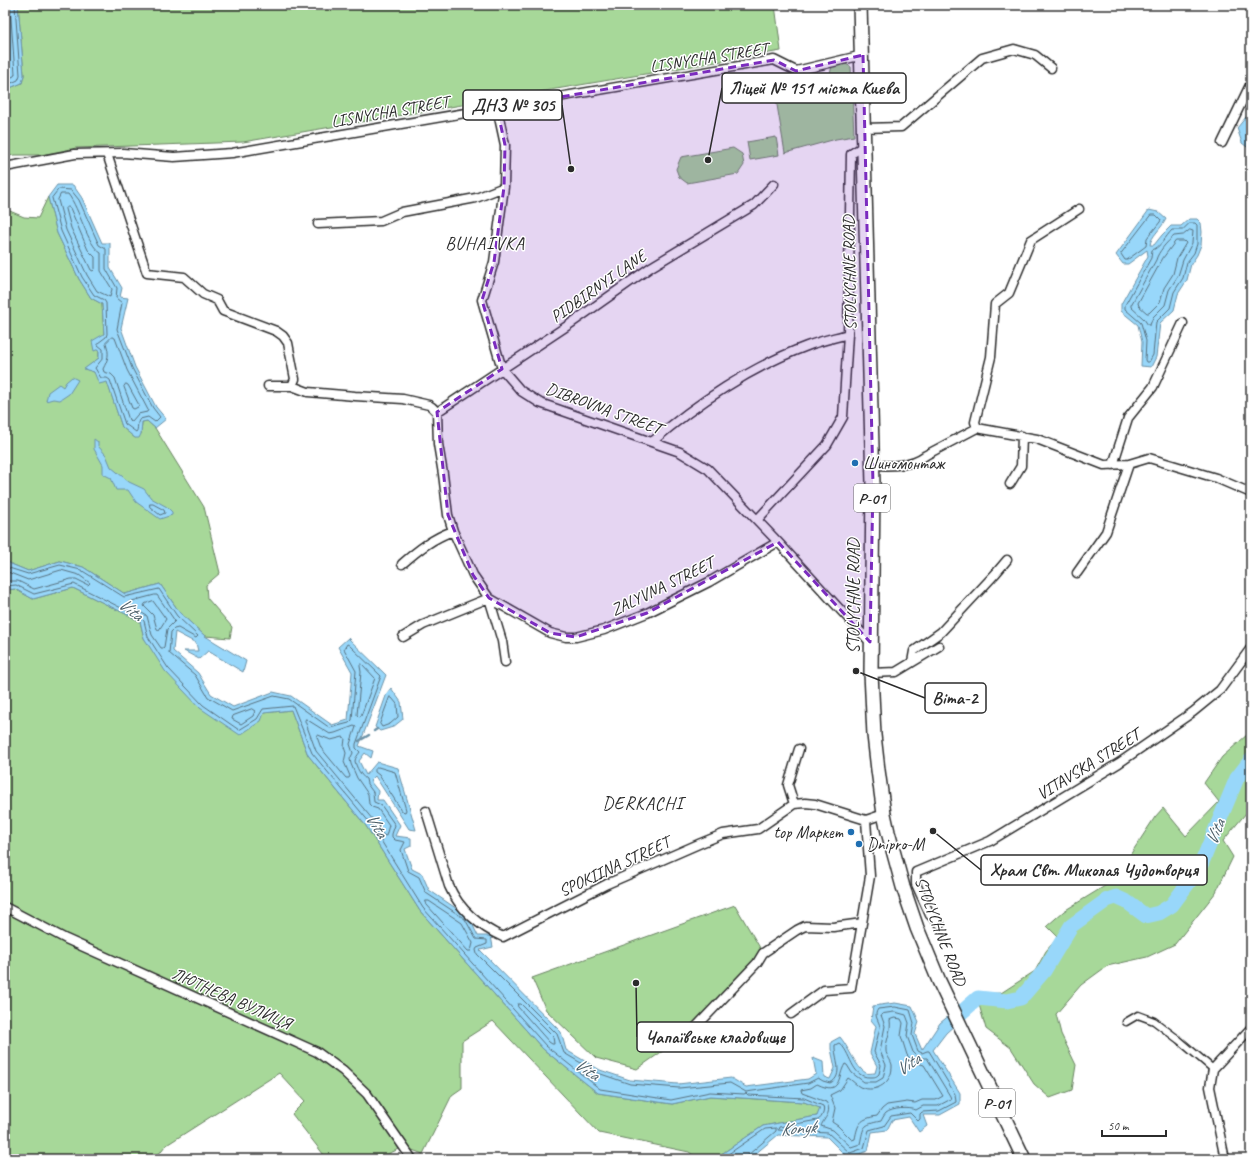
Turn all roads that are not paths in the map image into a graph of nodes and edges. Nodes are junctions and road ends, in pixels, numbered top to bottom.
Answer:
1 (860, 5) edge
2 (862, 55) junction
3 (1051, 68) dead end
4 (1251, 83) edge
5 (496, 108) junction
6 (864, 128) junction
7 (1222, 143) dead end
8 (864, 146) junction
9 (107, 154) junction
10 (5, 167) edge
11 (774, 184) dead end
12 (504, 186) junction
13 (1079, 209) dead end
14 (318, 224) dead end
15 (1183, 323) dead end
16 (848, 334) junction
17 (502, 369) junction
18 (268, 386) dead end
19 (292, 386) junction
20 (437, 412) junction
21 (977, 428) junction
22 (1022, 436) junction
23 (652, 442) junction
24 (1129, 464) junction
25 (871, 465) junction
26 (1114, 465) junction
27 (1010, 484) dead end
28 (1251, 493) edge
29 (757, 520) junction
30 (453, 531) junction
31 (778, 542) junction
32 (1007, 560) dead end
33 (402, 564) dead end
34 (1077, 573) dead end
35 (489, 598) junction
36 (403, 636) dead end
37 (870, 642) junction
38 (939, 646) dead end
39 (1251, 648) edge
40 (505, 662) dead end
41 (912, 662) junction
42 (871, 673) junction
43 (799, 749) dead end
44 (794, 804) junction
45 (426, 811) dead end
46 (884, 814) junction
47 (866, 820) junction
48 (5, 907) edge
49 (862, 923) junction
50 (940, 924) dead end
51 (791, 1014) dead end
52 (1126, 1022) dead end
53 (1251, 1028) edge
54 (694, 1030) dead end
55 (1213, 1069) junction
56 (412, 1159) edge
57 (1024, 1159) edge
58 (1225, 1159) edge

1 - 2 main road, STOLYCHNE ROAD / Р-01
2 - 5 street, LISNYCHA STREET
2 - 6 main road, STOLYCHNE ROAD / Р-01
3 - 6 street
4 - 7 street
5 - 9 street, LISNYCHA STREET
5 - 12 street, DIBROVNA STREET
6 - 8 main road, STOLYCHNE ROAD / Р-01
8 - 16 street
8 - 25 main road, STOLYCHNE ROAD / Р-01
9 - 10 street, LISNYCHA STREET
9 - 19 street
11 - 17 street, PIDBIRNYI LANE
12 - 14 street
12 - 17 street, DIBROVNA STREET
13 - 21 street
15 - 26 street
16 - 23 street
16 - 29 street
17 - 20 street, PIDBIRNYI LANE
17 - 23 street, DIBROVNA STREET
18 - 19 street
19 - 20 street
20 - 30 street
21 - 22 street
21 - 25 street
22 - 26 street
22 - 27 street
23 - 29 street, DIBROVNA STREET
24 - 26 street
24 - 28 street
24 - 34 street
25 - 37 main road, STOLYCHNE ROAD / Р-01
29 - 31 street, DIBROVNA STREET
30 - 33 street
30 - 35 street
31 - 35 street, ZALYVNA STREET
31 - 37 street, DIBROVNA STREET
32 - 41 street
35 - 36 street
35 - 40 street
37 - 42 main road, STOLYCHNE ROAD / Р-01
38 - 41 street
39 - 50 street, VITAVSKA STREET
41 - 42 street
42 - 46 main road, STOLYCHNE ROAD / Р-01
43 - 44 street
44 - 45 street, SPOKIINA STREET
44 - 47 street
46 - 47 street
46 - 57 main road, STOLYCHNE ROAD / Р-01
47 - 49 street
48 - 56 street, ЛЮТНЕВА ВУЛИЦЯ
49 - 51 street
49 - 54 street
52 - 55 street
53 - 55 street
55 - 58 street

